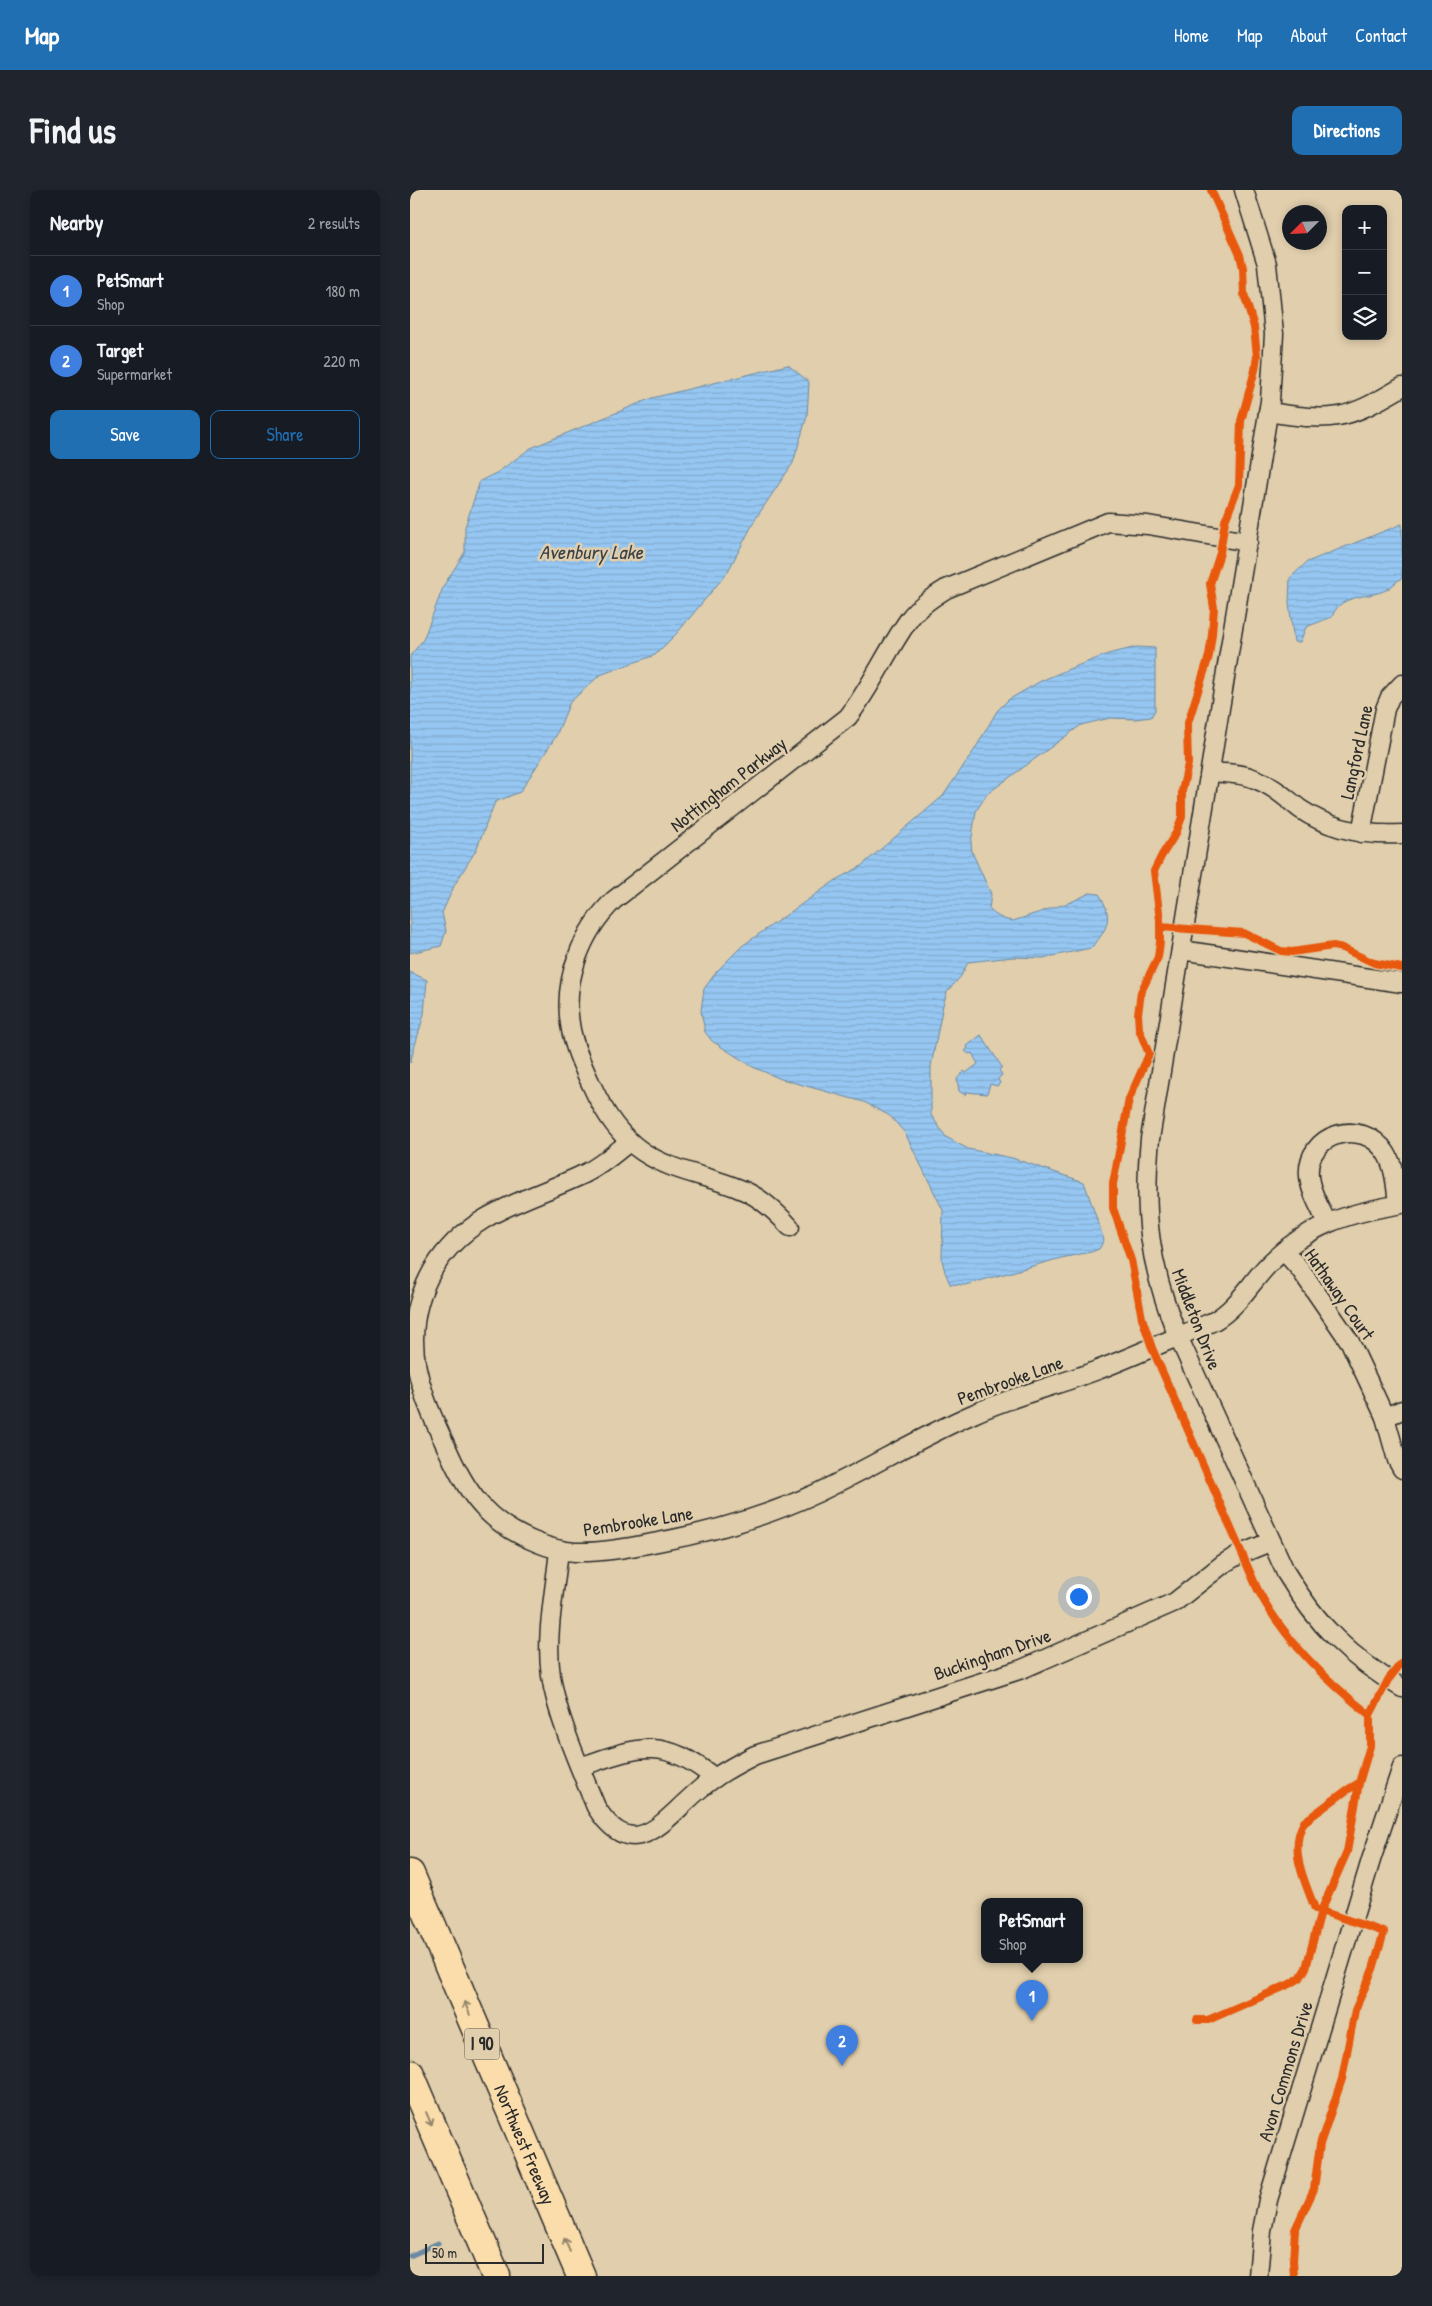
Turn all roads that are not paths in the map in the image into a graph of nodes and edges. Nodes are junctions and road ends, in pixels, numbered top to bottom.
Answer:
1 (1244, 190) edge
2 (1402, 387) edge
3 (1268, 412) junction
4 (1248, 542) junction
5 (1402, 684) edge
6 (1210, 772) junction
7 (1361, 833) junction
8 (1402, 834) edge
9 (1181, 950) junction
10 (1402, 984) edge
11 (629, 1142) junction
12 (1400, 1204) edge
13 (1327, 1223) junction
14 (790, 1227) dead end
15 (1284, 1251) junction
16 (1178, 1336) junction
17 (1402, 1410) edge
18 (1385, 1417) junction
19 (1402, 1469) edge
20 (1270, 1542) junction
21 (559, 1550) junction
22 (1402, 1688) edge
23 (1402, 1767) edge
24 (580, 1768) junction
25 (715, 1778) junction
26 (410, 1874) edge
27 (410, 2074) edge
28 (496, 2276) edge
29 (580, 2276) edge
30 (1258, 2276) edge

1 - 3 street, Middleton Drive
2 - 3 street
3 - 4 street, Middleton Drive
4 - 6 street, Middleton Drive
4 - 11 street, Nottingham Parkway
5 - 7 street, Langford Lane
6 - 7 street
6 - 9 street, Middleton Drive
7 - 8 street
9 - 10 street
9 - 16 street, Middleton Drive
11 - 14 street, Nottingham Parkway
11 - 21 street, Pembrooke Lane
12 - 13 street
12 - 13 street
13 - 15 street, Pembrooke Lane
15 - 16 street, Pembrooke Lane
15 - 18 street, Hathaway Court
16 - 20 street, Middleton Drive
16 - 21 street, Pembrooke Lane
17 - 18 street
18 - 19 street, Hathaway Court
20 - 22 street, Middleton Drive
20 - 25 street, Buckingham Drive
21 - 24 street, Buckingham Drive
23 - 30 street, Avon Commons Drive
24 - 25 street
24 - 25 street, Buckingham Drive
29 -> 26 highway, Northwest Freeway / I 90
27 -> 28 highway

